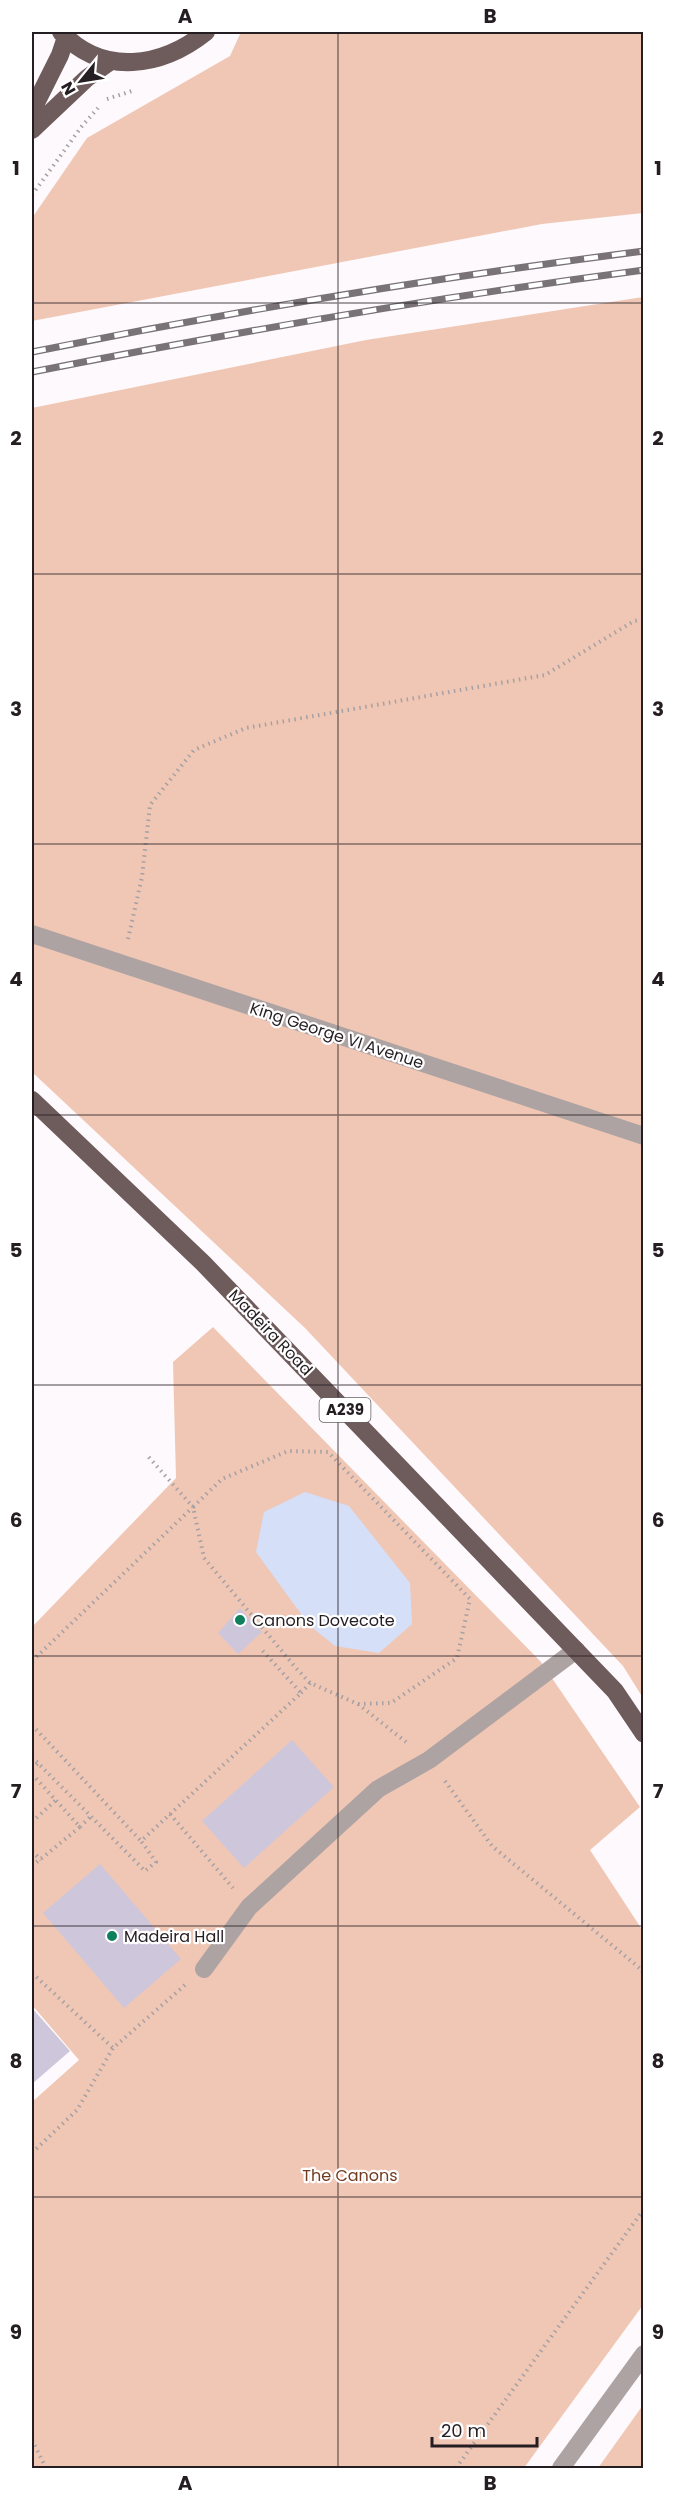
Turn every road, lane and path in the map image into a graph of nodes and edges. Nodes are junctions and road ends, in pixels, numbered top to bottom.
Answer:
1 (206, 32) edge
2 (64, 34) edge
3 (111, 61) junction
4 (139, 88) dead end
5 (32, 111) edge
6 (32, 130) edge
7 (32, 195) edge
8 (644, 619) edge
9 (32, 934) edge
10 (122, 964) junction
11 (32, 1100) edge
12 (644, 1136) edge
13 (146, 1454) dead end
14 (193, 1507) junction
15 (261, 1649) dead end
16 (576, 1650) junction
17 (32, 1660) edge
18 (310, 1683) junction
19 (301, 1692) junction
20 (358, 1704) junction
21 (32, 1725) edge
22 (644, 1734) edge
23 (32, 1757) edge
24 (429, 1760) junction
25 (39, 1762) junction
26 (32, 1769) edge
27 (32, 1774) edge
28 (57, 1799) junction
29 (170, 1814) junction
30 (91, 1816) junction
31 (32, 1822) edge
32 (80, 1827) junction
33 (141, 1841) junction
34 (32, 1851) edge
35 (40, 1860) junction
36 (32, 1866) edge
37 (249, 1906) junction
38 (204, 1969) joint
39 (32, 1973) edge
40 (643, 1973) edge
41 (113, 2048) junction
42 (32, 2153) edge
43 (644, 2209) edge
44 (644, 2354) edge
45 (32, 2439) edge
46 (46, 2469) edge
47 (456, 2469) edge
48 (561, 2469) edge

1 - 3 main road
2 - 3 main road
2 - 5 main road
3 - 6 main road
4 - 7 path
8 - 10 path
9 - 10 street, King George VI Avenue
10 - 12 street, King George VI Avenue
11 - 16 main road, Madeira Road / A239
13 - 14 path
14 - 17 path
14 - 18 path
14 - 20 path
15 - 19 path
16 - 22 main road, Madeira Road / A239
16 - 24 street
18 - 19 path
18 - 20 path
19 - 29 path
20 - 24 path
21 - 33 path
23 - 25 path
24 - 37 street
24 - 40 path
25 - 26 path
25 - 30 path
27 - 28 path
28 - 31 path
28 - 32 path
29 - 33 path
29 - 37 path
30 - 32 path
30 - 33 path
32 - 35 path
34 - 35 path
35 - 36 path
37 - 38 street
38 - 41 path
39 - 41 path
41 - 42 path
43 - 47 path
44 - 48 street
45 - 46 path

